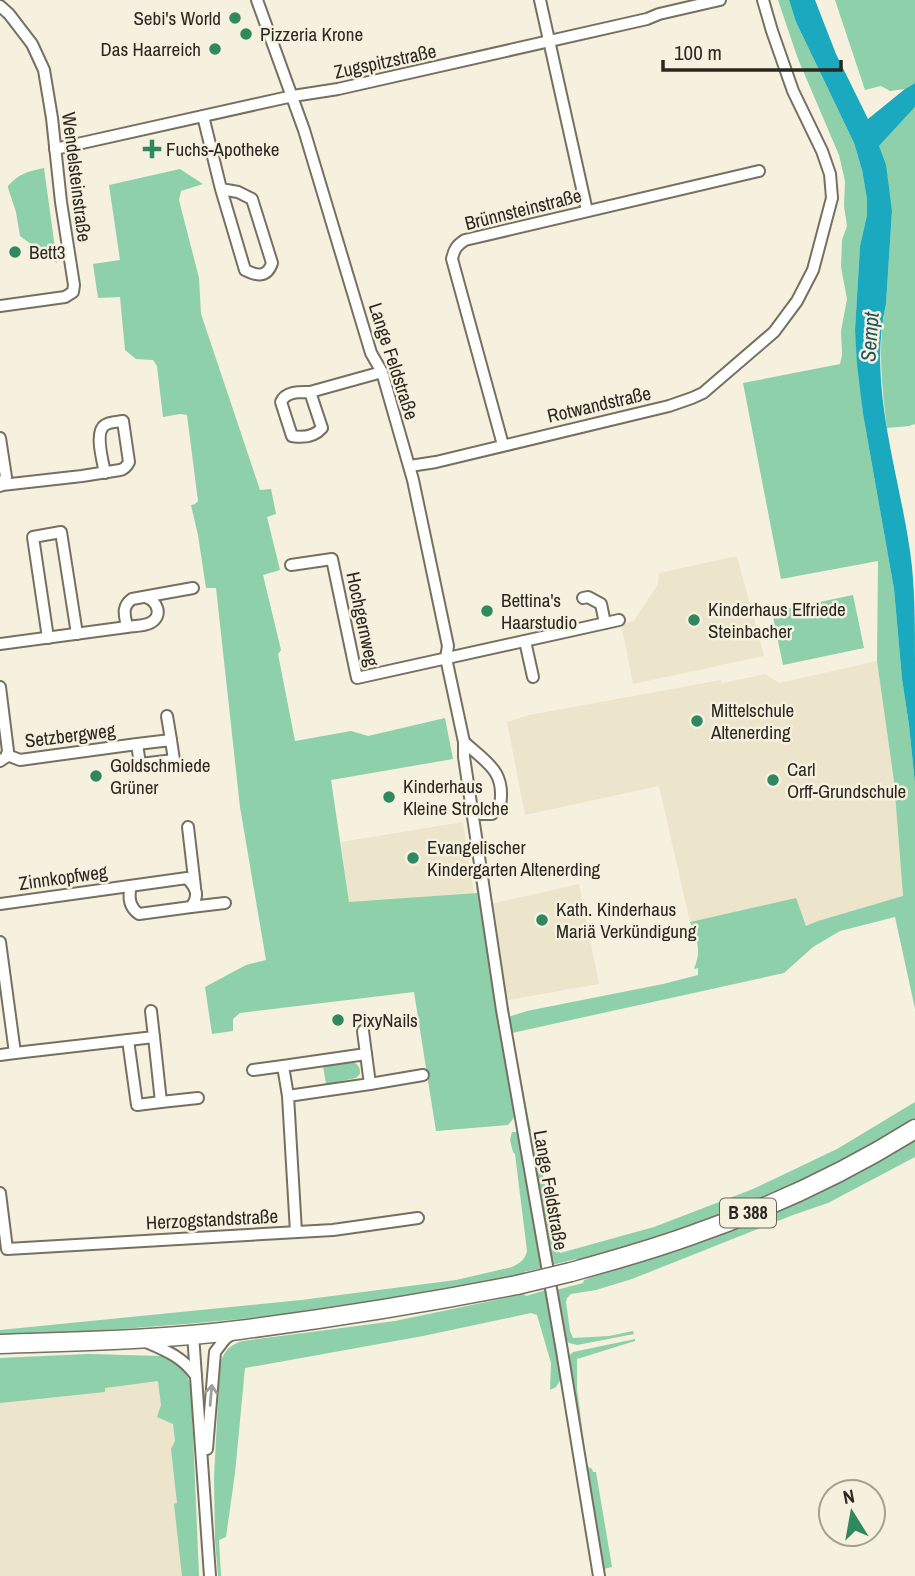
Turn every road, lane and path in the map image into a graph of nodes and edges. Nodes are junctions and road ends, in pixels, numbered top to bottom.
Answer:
1 (257, 0) edge
2 (540, 0) edge
3 (720, 0) edge
4 (762, 0) edge
5 (0, 6) edge
6 (549, 42) junction
7 (293, 96) junction
8 (204, 116) junction
9 (55, 149) junction
10 (760, 171) dead end
11 (221, 189) junction
12 (587, 211) junction
13 (0, 306) edge
14 (382, 372) junction
15 (310, 392) junction
16 (0, 440) edge
17 (503, 444) junction
18 (410, 466) junction
19 (105, 473) junction
20 (1, 485) edge
21 (291, 565) dead end
22 (193, 588) dead end
23 (145, 597) junction
24 (583, 598) dead end
25 (619, 620) dead end
26 (605, 623) junction
27 (127, 627) junction
28 (77, 634) junction
29 (48, 638) junction
30 (525, 641) junction
31 (0, 645) edge
32 (446, 658) junction
33 (533, 677) dead end
34 (0, 687) edge
35 (167, 716) dead end
36 (170, 740) junction
37 (464, 743) junction
38 (137, 744) junction
39 (4, 758) edge
40 (472, 809) junction
41 (188, 827) dead end
42 (131, 886) junction
43 (195, 887) junction
44 (225, 902) dead end
45 (0, 904) edge
46 (191, 907) junction
47 (0, 942) edge
48 (151, 1011) dead end
49 (363, 1031) dead end
50 (154, 1037) junction
51 (128, 1040) junction
52 (15, 1053) junction
53 (366, 1054) junction
54 (0, 1055) edge
55 (283, 1066) junction
56 (253, 1070) dead end
57 (423, 1075) dead end
58 (370, 1084) junction
59 (288, 1096) junction
60 (198, 1098) dead end
61 (161, 1102) junction
62 (915, 1129) edge
63 (0, 1201) edge
64 (418, 1218) dead end
65 (296, 1232) junction
66 (3, 1249) edge
67 (238, 1330) junction
68 (193, 1334) junction
69 (139, 1338) junction
70 (0, 1344) edge
71 (197, 1376) junction
72 (204, 1487) junction
73 (210, 1576) edge
74 (599, 1576) edge

1 - 7 street, Lange Feldstraße
2 - 6 street
3 - 6 street, Zugspitzstraße
4 - 17 street, Rotwandstraße
5 - 9 street, Wendelsteinstraße
6 - 7 street, Zugspitzstraße
6 - 12 street
7 - 8 street, Zugspitzstraße
7 - 14 street, Lange Feldstraße
8 - 9 street, Zugspitzstraße
8 - 11 street
9 - 13 street, Wendelsteinstraße
10 - 12 street, Brünnsteinstraße
11 - 11 street
12 - 17 street, Brünnsteinstraße
14 - 15 street
14 - 18 street, Lange Feldstraße
15 - 15 street
16 - 20 street
17 - 18 street, Rotwandstraße
18 - 32 street, Lange Feldstraße
19 - 19 street
19 - 20 street
21 - 32 street, Hochgernweg
22 - 23 street
23 - 27 street
23 - 27 street
24 - 26 street
25 - 26 street
26 - 30 street
27 - 28 street
28 - 29 street
28 - 29 street
29 - 31 street
30 - 32 street
30 - 33 street
32 - 37 street, Lange Feldstraße
34 - 39 street
35 - 36 street
36 - 38 street, Setzbergweg
36 - 38 street, Setzbergweg
37 - 40 street, Lange Feldstraße
37 - 40 street
38 - 39 street, Setzbergweg
40 - 74 street, Lange Feldstraße
41 - 43 street
42 - 43 street, Zinnkopfweg
42 - 45 street, Zinnkopfweg
42 - 46 street, Zinnkopfweg
43 - 46 street
44 - 46 street, Zinnkopfweg
47 - 52 street
48 - 50 street
49 - 53 street
50 - 51 street
50 - 61 street
51 - 52 street
51 - 61 street
52 - 54 street
53 - 55 street
53 - 58 street
55 - 56 street
55 - 59 street
57 - 58 street
58 - 59 street
59 - 65 street
60 - 61 street
62 - 67 main road, B 388, bridge
63 - 66 street, Herzogstandstraße
64 - 65 street, Herzogstandstraße
65 - 66 street, Herzogstandstraße
67 - 68 main road, B 388
72 -> 67 street
68 - 69 main road, B 388
68 - 71 street
69 - 70 main road, B 388
69 - 71 street
71 - 72 street
72 - 73 street

